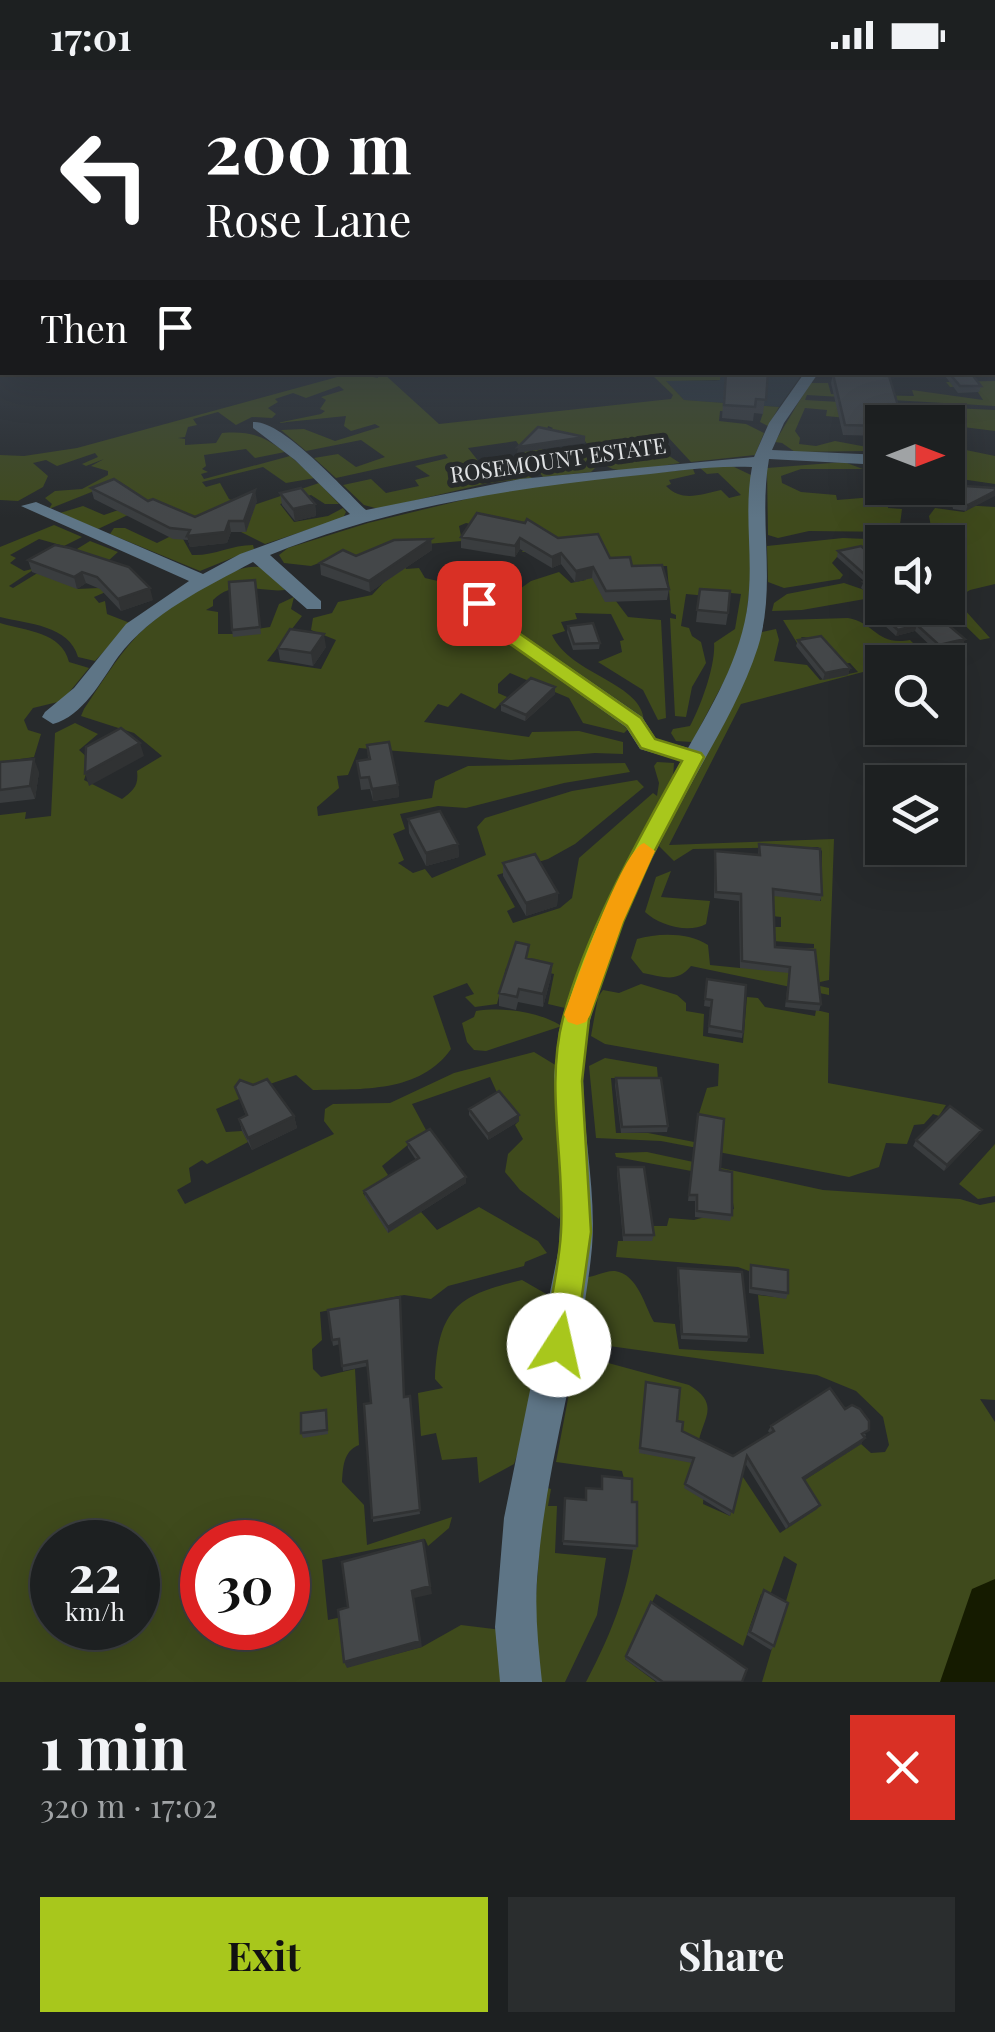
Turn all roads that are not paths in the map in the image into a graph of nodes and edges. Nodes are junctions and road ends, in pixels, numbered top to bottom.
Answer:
1 (810, 375) edge
2 (258, 425) dead end
3 (761, 458) junction
4 (865, 460) edge
5 (30, 506) dead end
6 (364, 518) junction
7 (259, 554) junction
8 (202, 580) junction
9 (479, 603) dead end
10 (314, 605) dead end
11 (53, 716) dead end
12 (694, 757) junction
13 (521, 1682) edge

1 - 3 street
2 - 6 street
3 - 4 street, ROSEMOUNT ESTATE
3 - 6 street, ROSEMOUNT ESTATE
3 - 12 street
5 - 8 street
6 - 7 street, ROSEMOUNT ESTATE
7 - 8 street, ROSEMOUNT ESTATE
7 - 10 street
8 - 11 street, ROSEMOUNT ESTATE
9 - 12 street
12 - 13 street

